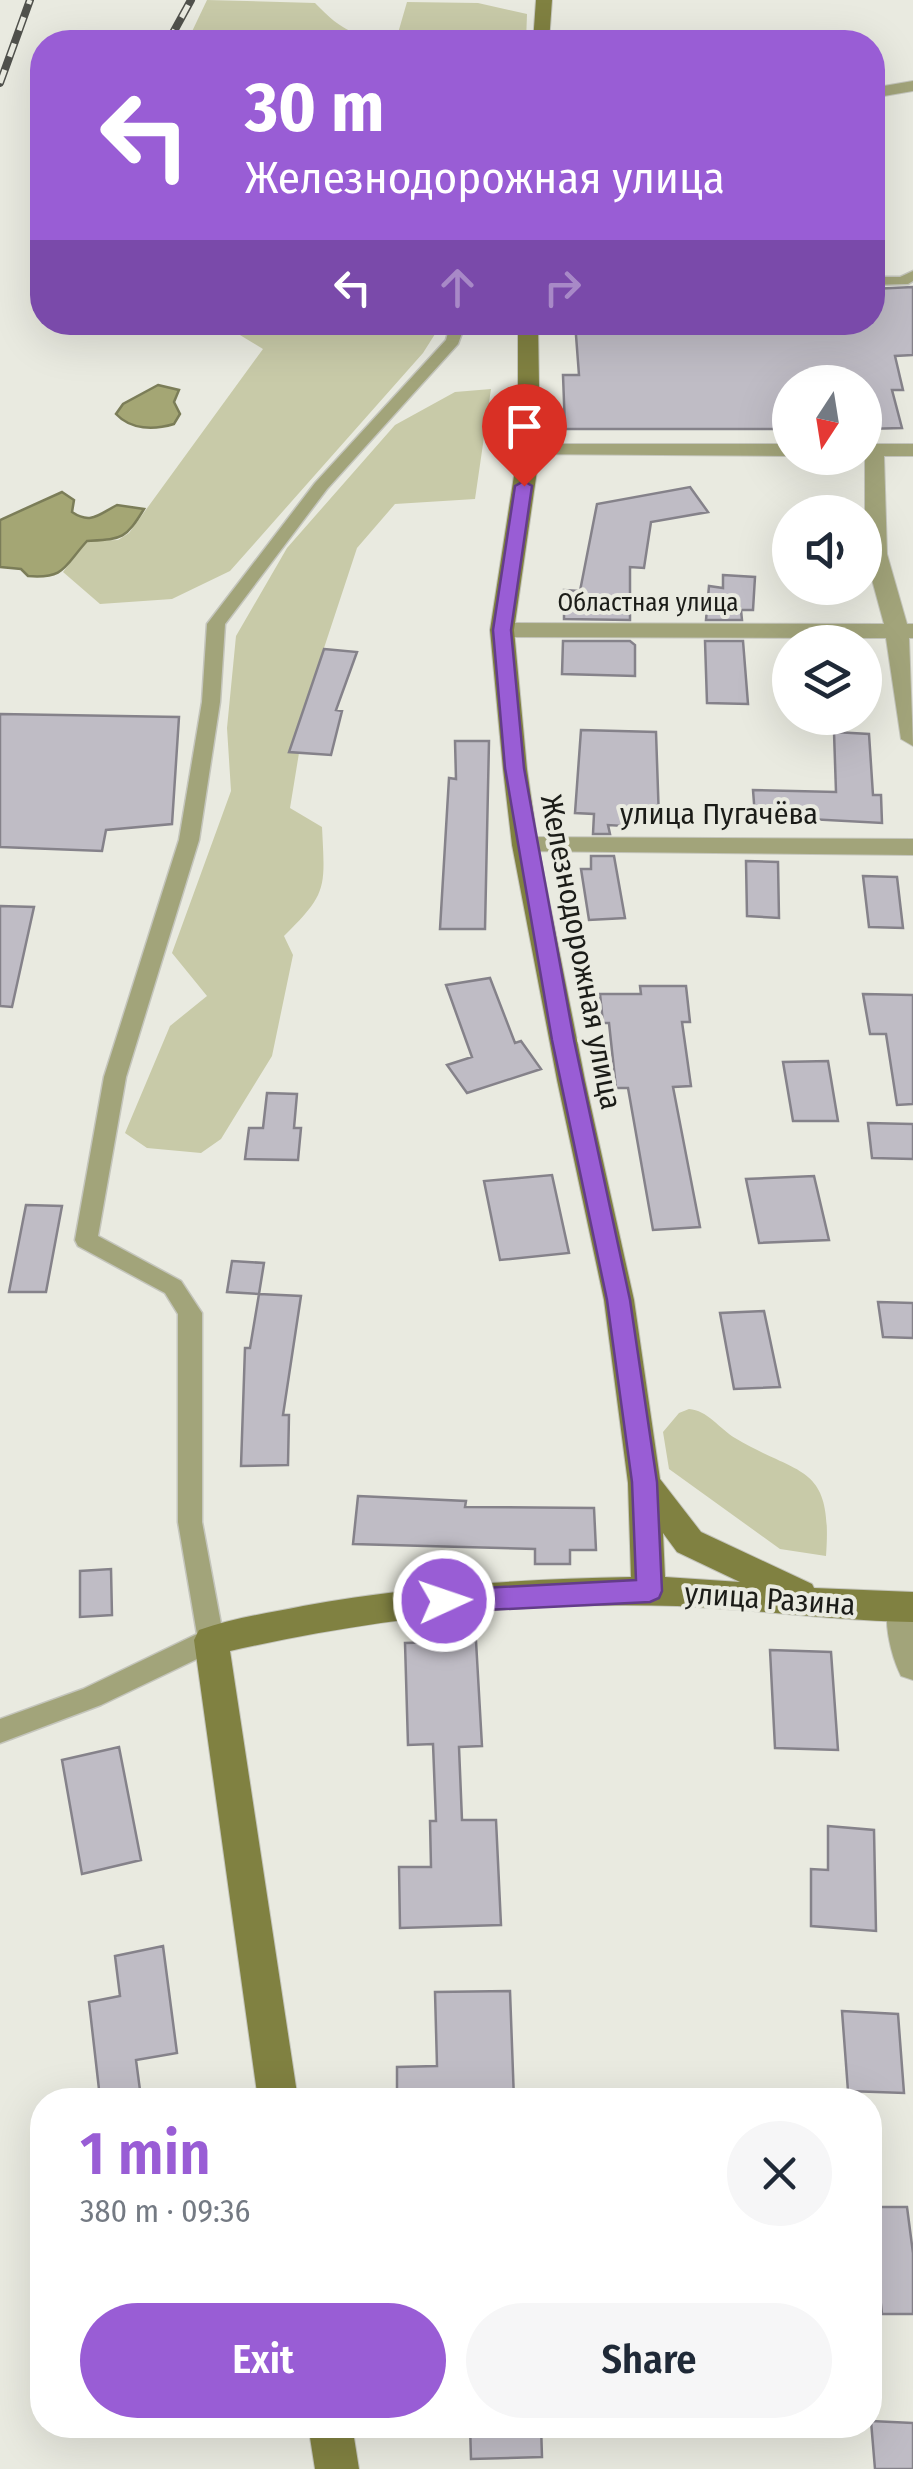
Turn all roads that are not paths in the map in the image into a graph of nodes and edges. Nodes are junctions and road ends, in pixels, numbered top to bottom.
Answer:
1 (544, 0) edge
2 (543, 30) edge
3 (911, 83) edge
4 (885, 90) edge
5 (913, 275) edge
6 (885, 281) edge
7 (455, 335) edge
8 (528, 335) edge
9 (529, 450) junction
10 (772, 450) edge
11 (882, 450) edge
12 (913, 450) edge
13 (871, 475) edge
14 (502, 630) junction
15 (904, 631) edge
16 (913, 739) edge
17 (525, 845) junction
18 (913, 848) edge
19 (644, 1482) junction
20 (650, 1591) junction
21 (818, 1602) junction
22 (908, 1608) edge
23 (211, 1640) junction
24 (913, 1665) edge
25 (0, 1732) edge
26 (276, 2088) edge
27 (332, 2438) edge
28 (337, 2469) edge

1 - 2 street
3 - 4 street
5 - 6 lane
7 - 23 lane
8 - 9 street, Железнодорожная улица
9 - 10 street
9 - 14 street, Железнодорожная улица
11 - 12 street
13 - 15 street
14 - 15 street, Областная улица
14 - 17 street, Железнодорожная улица
15 - 16 street
17 - 18 street, улица Пугачёва
17 - 19 street, Железнодорожная улица
19 - 20 street, Железнодорожная улица
19 - 21 street
20 - 21 street, улица Разина
20 - 23 street, улица Разина
21 - 22 street, улица Разина
22 - 24 street
23 - 25 lane
23 - 26 street
27 - 28 street

